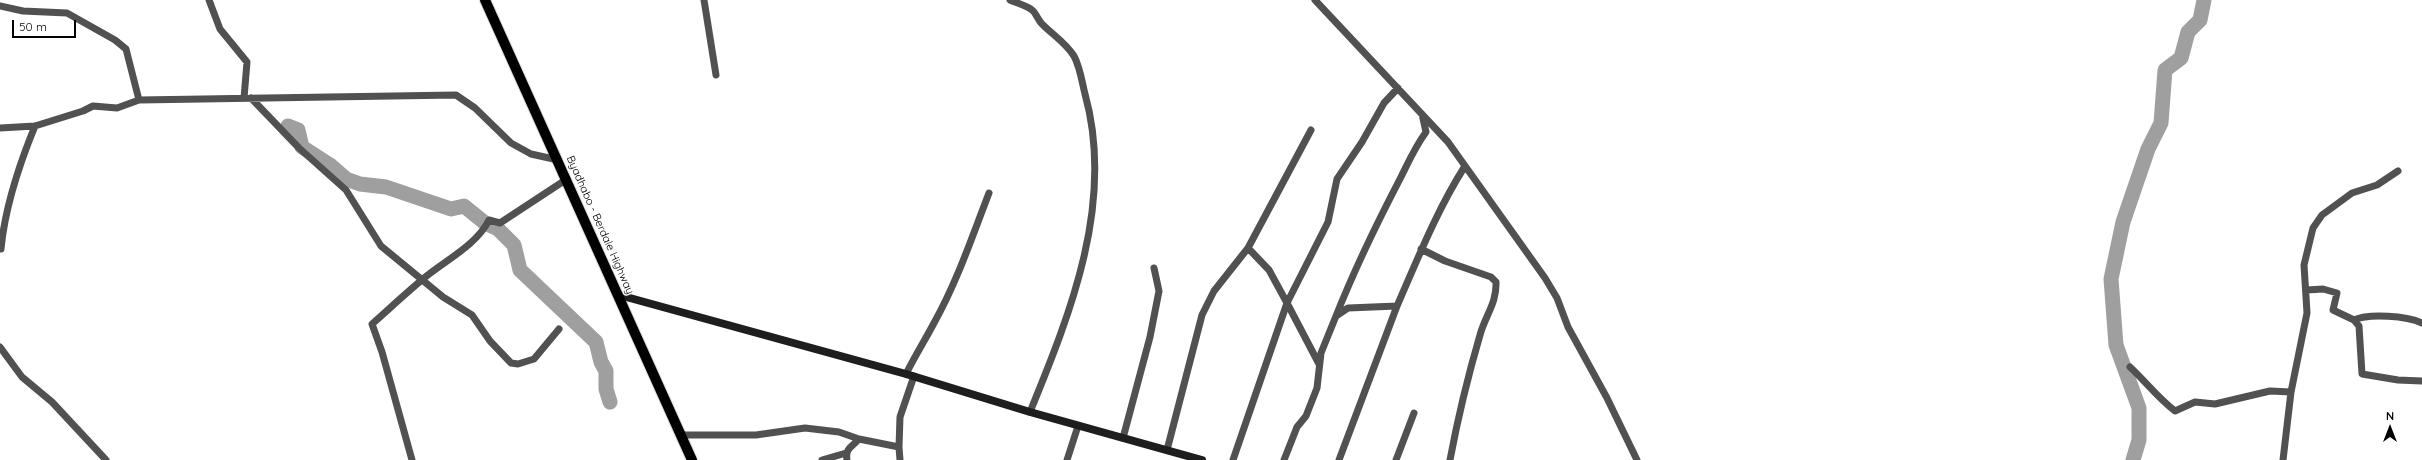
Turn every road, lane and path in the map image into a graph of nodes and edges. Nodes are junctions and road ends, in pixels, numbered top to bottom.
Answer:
1 (209, 0) edge
2 (704, 0) edge
3 (1010, 0) edge
4 (1315, 0) edge
5 (487, 1) edge
6 (0, 6) edge
7 (716, 75) dead end
8 (1398, 88) junction
9 (248, 98) junction
10 (139, 100) junction
11 (1422, 114) junction
12 (35, 126) junction
13 (0, 128) edge
14 (1311, 130) dead end
15 (558, 160) junction
16 (1466, 166) junction
17 (2398, 171) dead end
18 (567, 179) junction
19 (989, 193) dead end
20 (1248, 248) junction
21 (1, 249) edge
22 (1421, 249) junction
23 (1154, 268) dead end
24 (423, 279) junction
25 (2307, 290) junction
26 (619, 295) junction
27 (1287, 304) junction
28 (1397, 306) junction
29 (1336, 316) junction
30 (2354, 320) junction
31 (2422, 323) edge
32 (559, 328) dead end
33 (0, 347) edge
34 (1319, 364) junction
35 (2130, 367) dead end
36 (910, 375) junction
37 (2422, 381) edge
38 (2291, 392) junction
39 (1030, 412) junction
40 (1414, 413) dead end
41 (1078, 426) junction
42 (680, 435) junction
43 (1123, 438) junction
44 (859, 439) junction
45 (899, 447) junction
46 (1167, 450) junction
47 (846, 457) edge
48 (1178, 457) edge
49 (106, 460) edge
50 (412, 460) edge
51 (692, 460) edge
52 (822, 460) edge
53 (900, 460) edge
54 (1067, 460) edge
55 (1202, 460) edge
56 (1233, 460) edge
57 (1284, 460) edge
58 (1339, 460) edge
59 (1396, 460) edge
60 (1450, 460) edge
61 (1637, 460) edge
62 (2283, 460) edge

1 - 9 street
2 - 7 street
3 - 39 street
4 - 8 street
5 - 15 main road, Byadhabo - Berdale Highway
6 - 10 street
8 - 11 street
8 - 27 street
9 - 10 street
9 - 15 street
9 - 24 street
10 - 12 street
11 - 16 street
11 - 29 street
12 - 13 street
12 - 21 street
14 - 20 street
15 - 18 main road, Byadhabo - Berdale Highway
16 - 22 street
16 - 61 street
17 - 25 street
18 - 24 street
18 - 26 main road, Byadhabo - Berdale Highway
19 - 36 street
20 - 27 street
20 - 46 street
22 - 28 street
22 - 60 street
23 - 43 street
24 - 32 street
24 - 50 street
25 - 30 street
25 - 38 street
26 - 36 street
26 - 42 main road, Byadhabo - Berdale Highway
27 - 34 street
27 - 56 street
28 - 29 street
28 - 58 street
29 - 34 street
30 - 31 street
30 - 37 street
33 - 49 street
34 - 57 street
35 - 38 street
36 - 39 street
36 - 45 street
38 - 62 street
39 - 41 street
40 - 59 street
41 - 43 street
41 - 54 street
42 - 44 street
42 - 51 main road, Byadhabo - Berdale Highway
43 - 46 street
44 - 45 street
44 - 47 street
45 - 53 street
46 - 48 street
47 - 52 street
48 - 55 street

